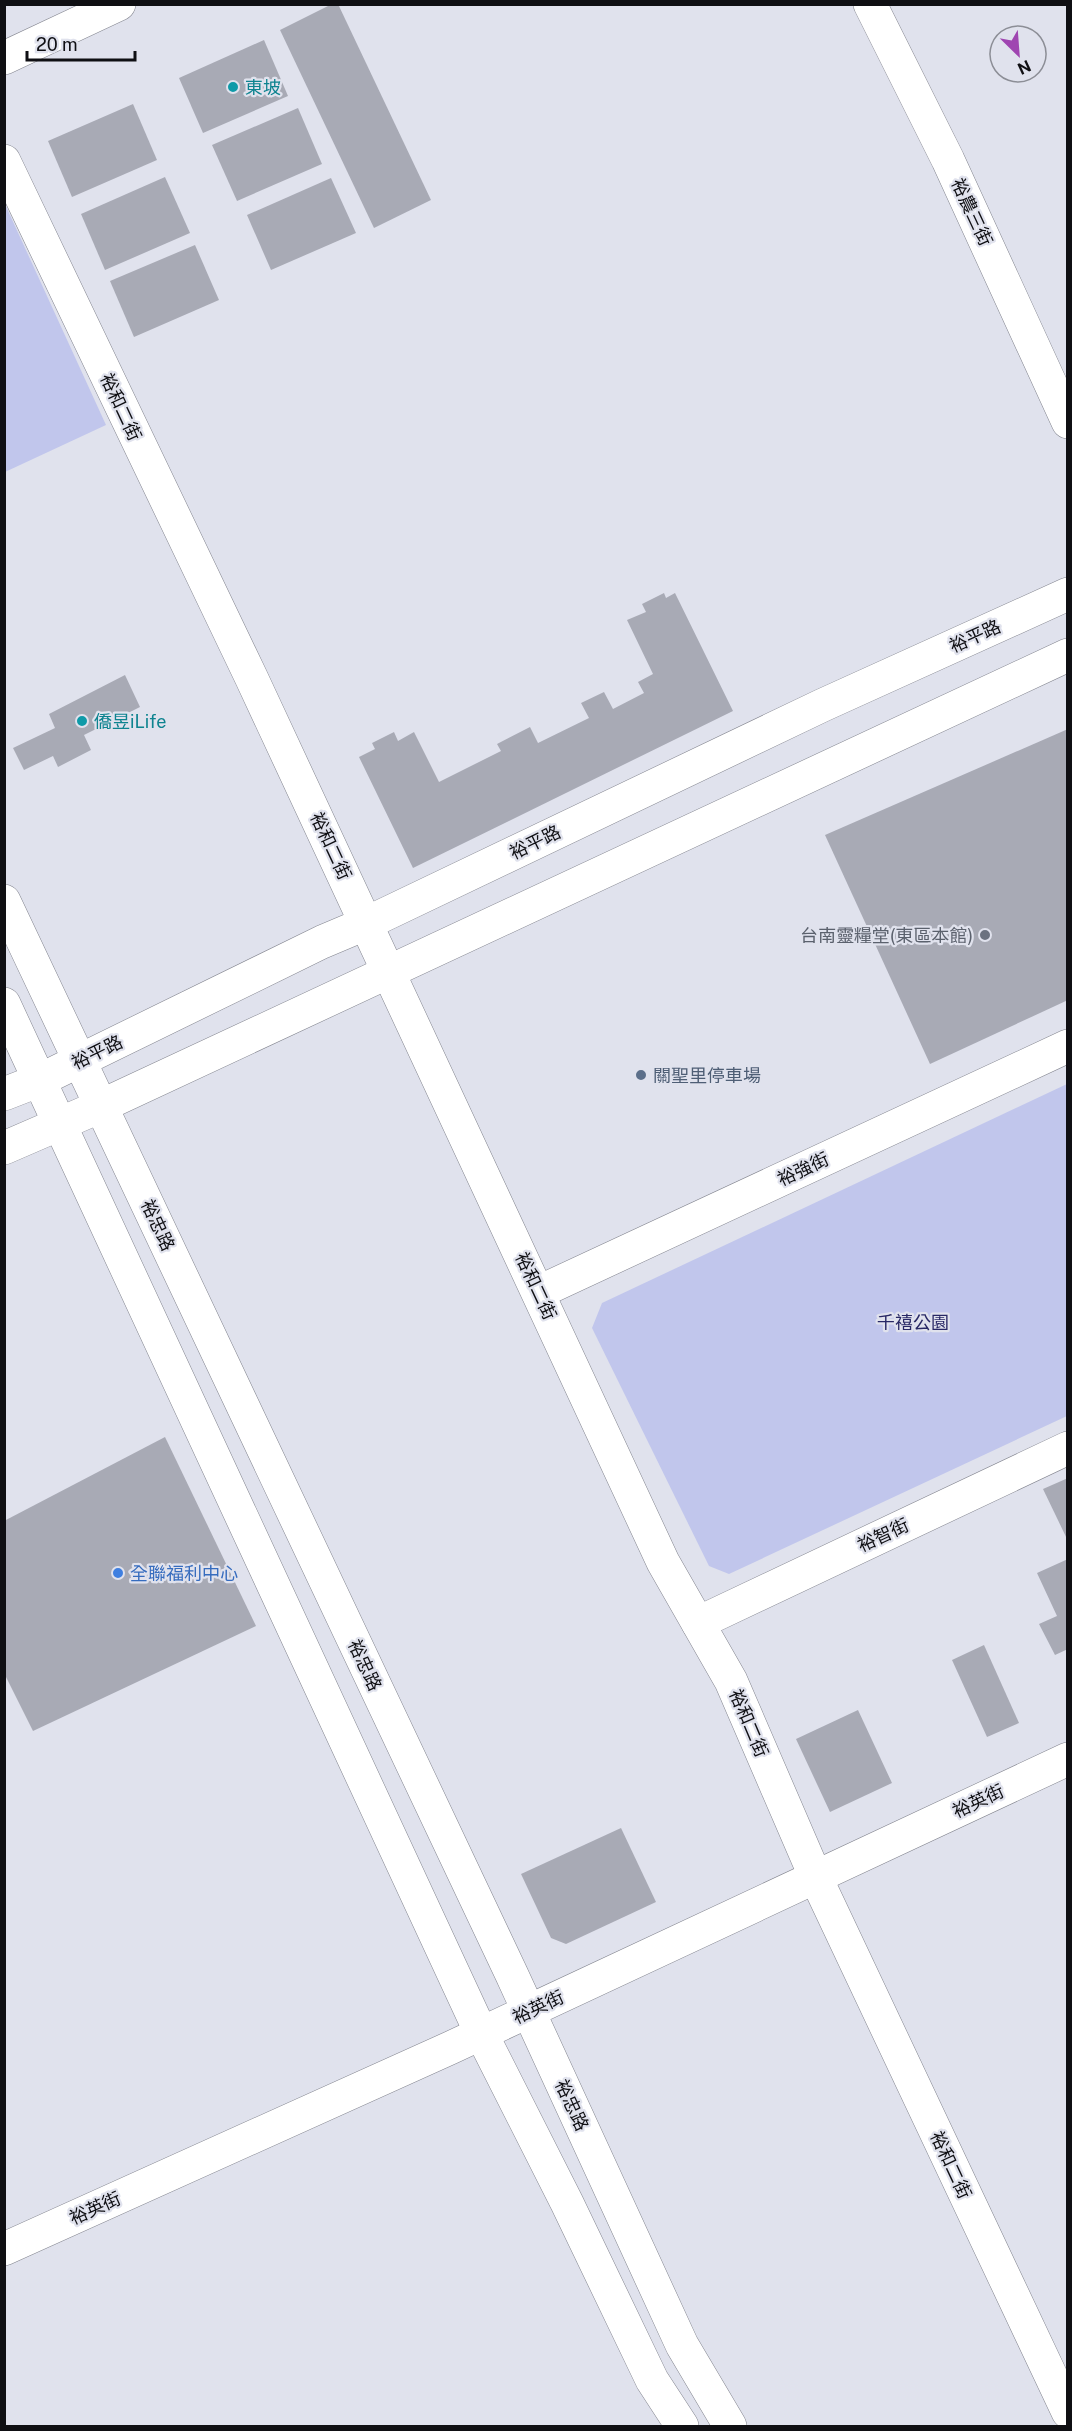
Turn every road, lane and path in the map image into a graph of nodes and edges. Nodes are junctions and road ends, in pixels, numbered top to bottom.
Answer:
1 (119, 4) edge
2 (870, 4) edge
3 (4, 58) edge
4 (4, 161) edge
5 (1068, 422) edge
6 (1068, 594) edge
7 (1068, 655) edge
8 (4, 901) edge
9 (367, 923) junction
10 (389, 971) junction
11 (4, 1004) edge
12 (1068, 1046) edge
13 (80, 1060) junction
14 (40, 1080) junction
15 (4, 1094) edge
16 (101, 1106) junction
17 (59, 1124) junction
18 (4, 1148) edge
19 (539, 1292) junction
20 (1068, 1448) edge
21 (698, 1623) junction
22 (1068, 1759) edge
23 (816, 1878) junction
24 (529, 2011) junction
25 (481, 2034) junction
26 (4, 2249) edge
27 (1068, 2412) edge
28 (1068, 2422) edge
29 (682, 2427) edge
30 (730, 2427) edge
31 (1060, 2427) edge

1 - 3 street
2 - 5 street, 裕農三街
4 - 9 street, 裕和二街
6 - 9 street, 裕平路
7 - 10 street
8 - 13 street, 裕忠路
9 - 10 street, 裕和二街
9 - 13 street, 裕平路
10 - 16 street
10 - 19 street, 裕和二街
11 - 14 street
12 - 19 street, 裕強街
13 - 14 street, 裕平路
13 - 16 street, 裕忠路
14 - 15 street, 裕平路
14 - 17 street
16 - 17 street
16 - 24 street, 裕忠路
17 - 18 street
17 - 25 street
19 - 21 street, 裕和二街
20 - 21 street, 裕智街
21 - 23 street, 裕和二街
22 - 23 street, 裕英街
23 - 24 street, 裕英街
23 - 27 street, 裕和二街
24 - 25 street, 裕英街
24 - 30 street, 裕忠路
25 - 26 street, 裕英街
25 - 29 street
28 - 31 street

